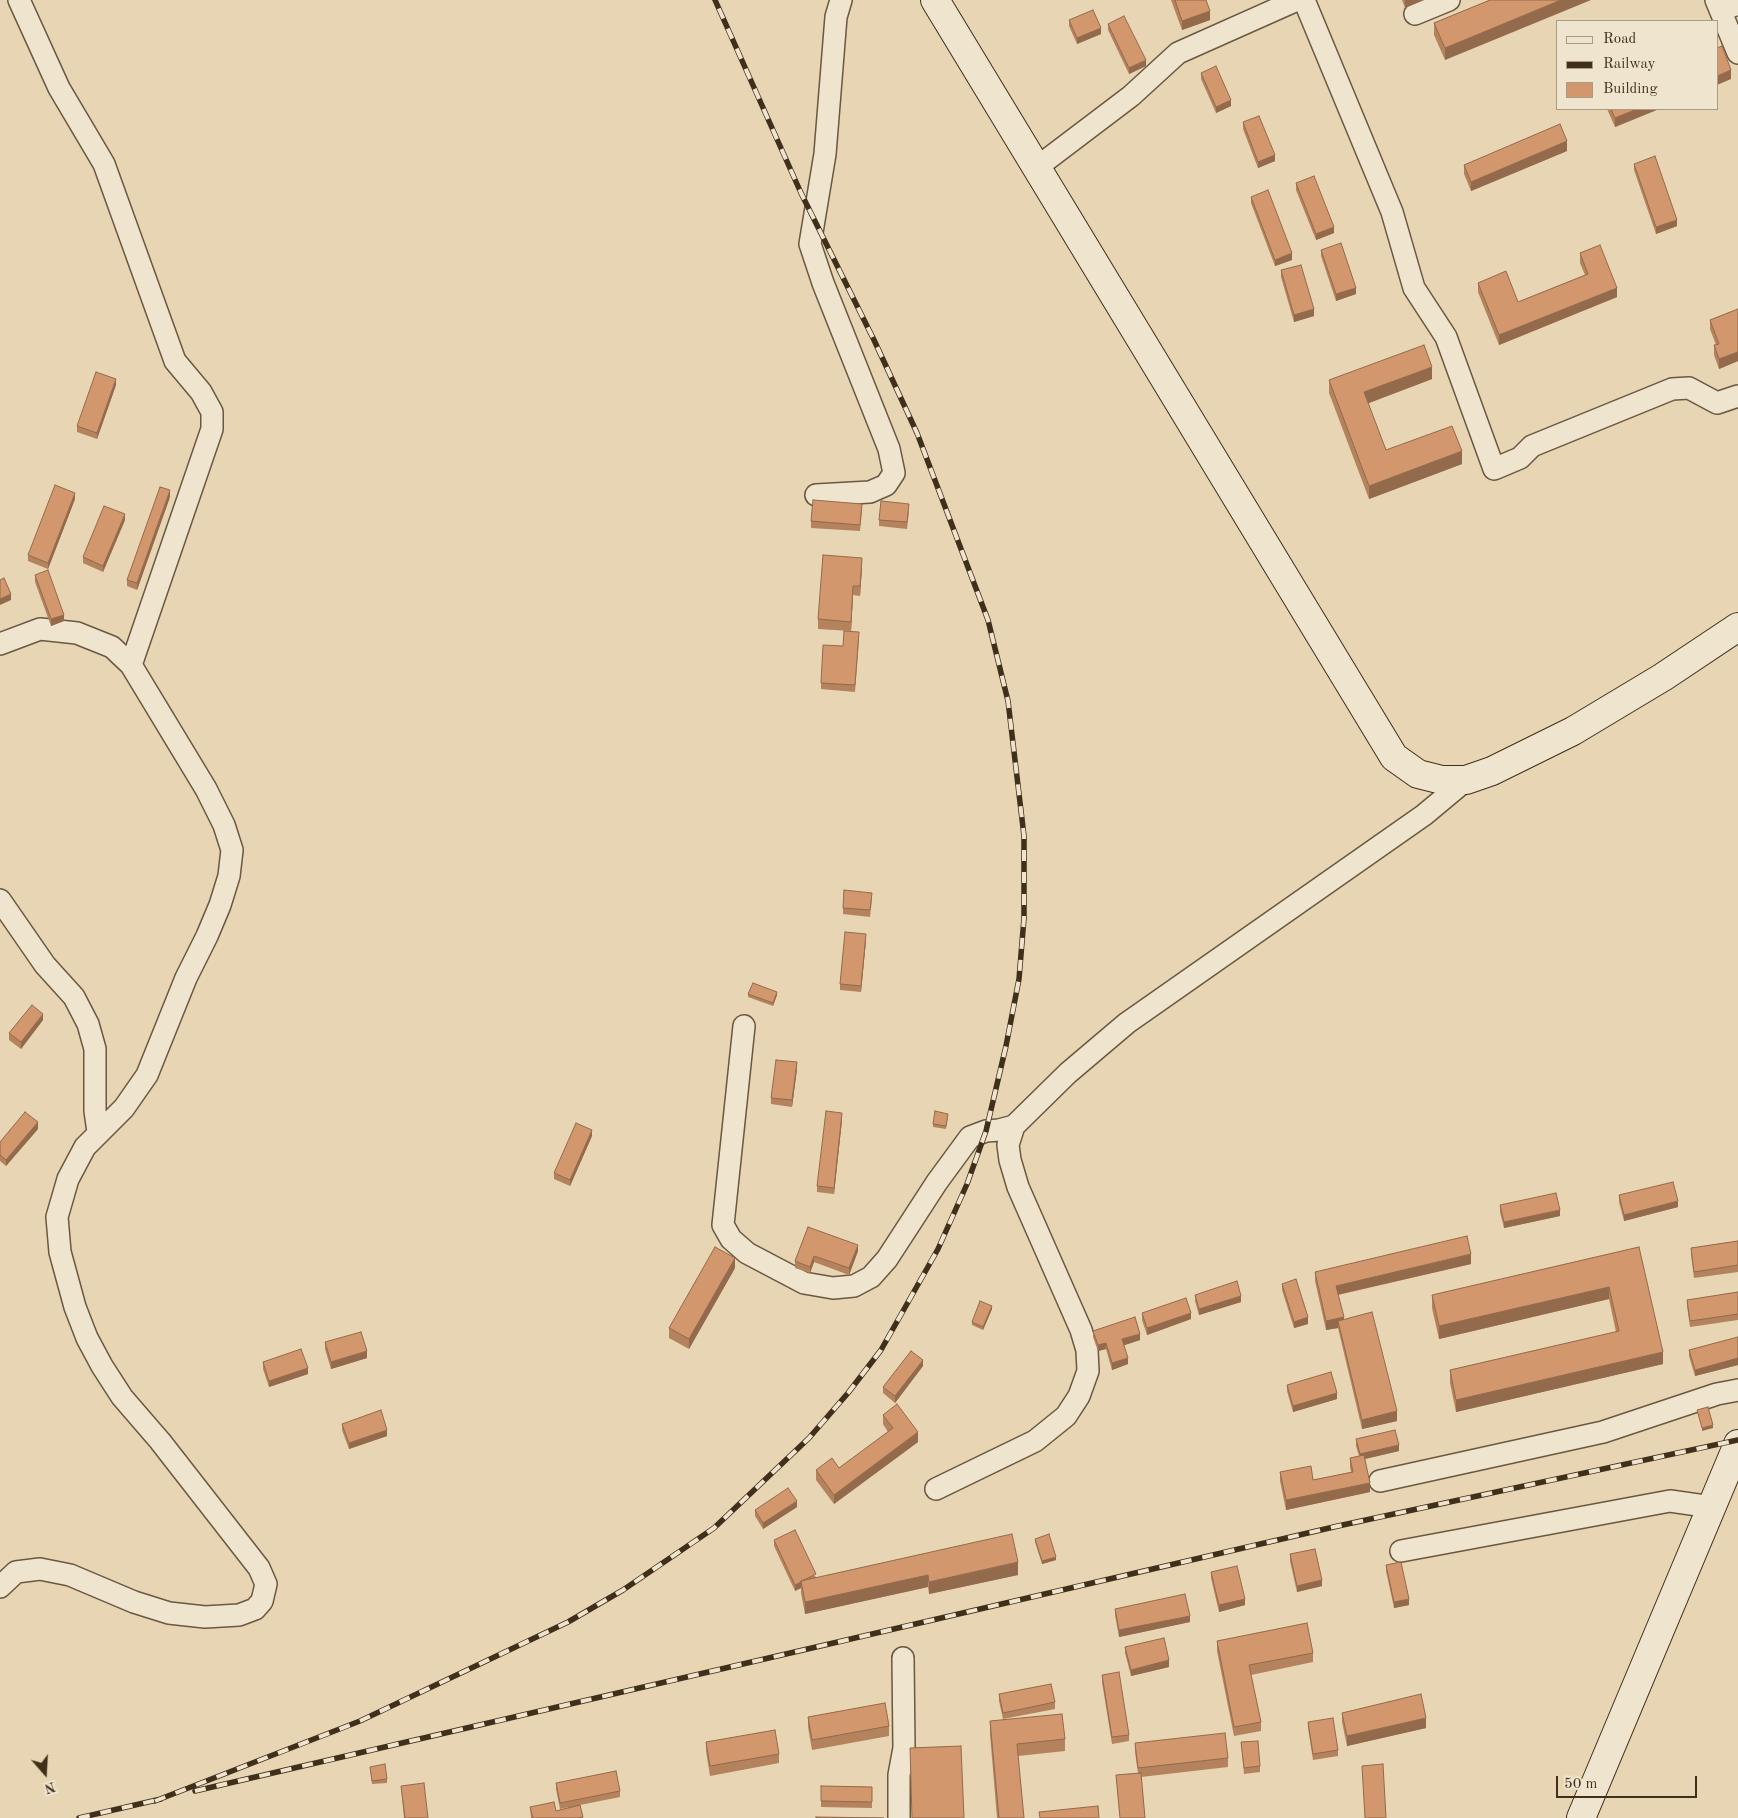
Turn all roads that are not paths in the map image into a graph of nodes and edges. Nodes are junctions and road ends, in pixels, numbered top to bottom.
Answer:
1 (19, 0) edge
2 (841, 0) edge
3 (935, 0) edge
4 (1297, 0) edge
5 (1304, 0) edge
6 (1449, 0) edge
7 (1725, 5) edge
8 (1415, 14) dead end
9 (1738, 53) edge
10 (1036, 168) junction
11 (1738, 396) edge
12 (816, 495) dead end
13 (1738, 627) edge
14 (0, 644) edge
15 (131, 665) junction
16 (1466, 780) junction
17 (0, 900) edge
18 (744, 1026) dead end
19 (1014, 1126) junction
20 (98, 1132) junction
21 (1738, 1390) edge
22 (1738, 1444) edge
23 (1732, 1471) edge
24 (1380, 1481) dead end
25 (936, 1489) dead end
26 (1712, 1507) junction
27 (1401, 1551) dead end
28 (0, 1587) edge
29 (904, 1658) dead end
30 (899, 1818) edge
31 (1581, 1818) edge

1 - 15 street
2 - 12 street
3 - 10 street
4 - 10 street
5 - 11 street
6 - 8 street
7 - 9 street
10 - 16 street
13 - 16 street
14 - 15 street
15 - 20 street
16 - 19 street
17 - 20 street
18 - 19 street
19 - 25 street
20 - 28 street
21 - 24 street
22 - 23 street
23 - 26 street
26 - 27 street
26 - 31 street
29 - 30 street

